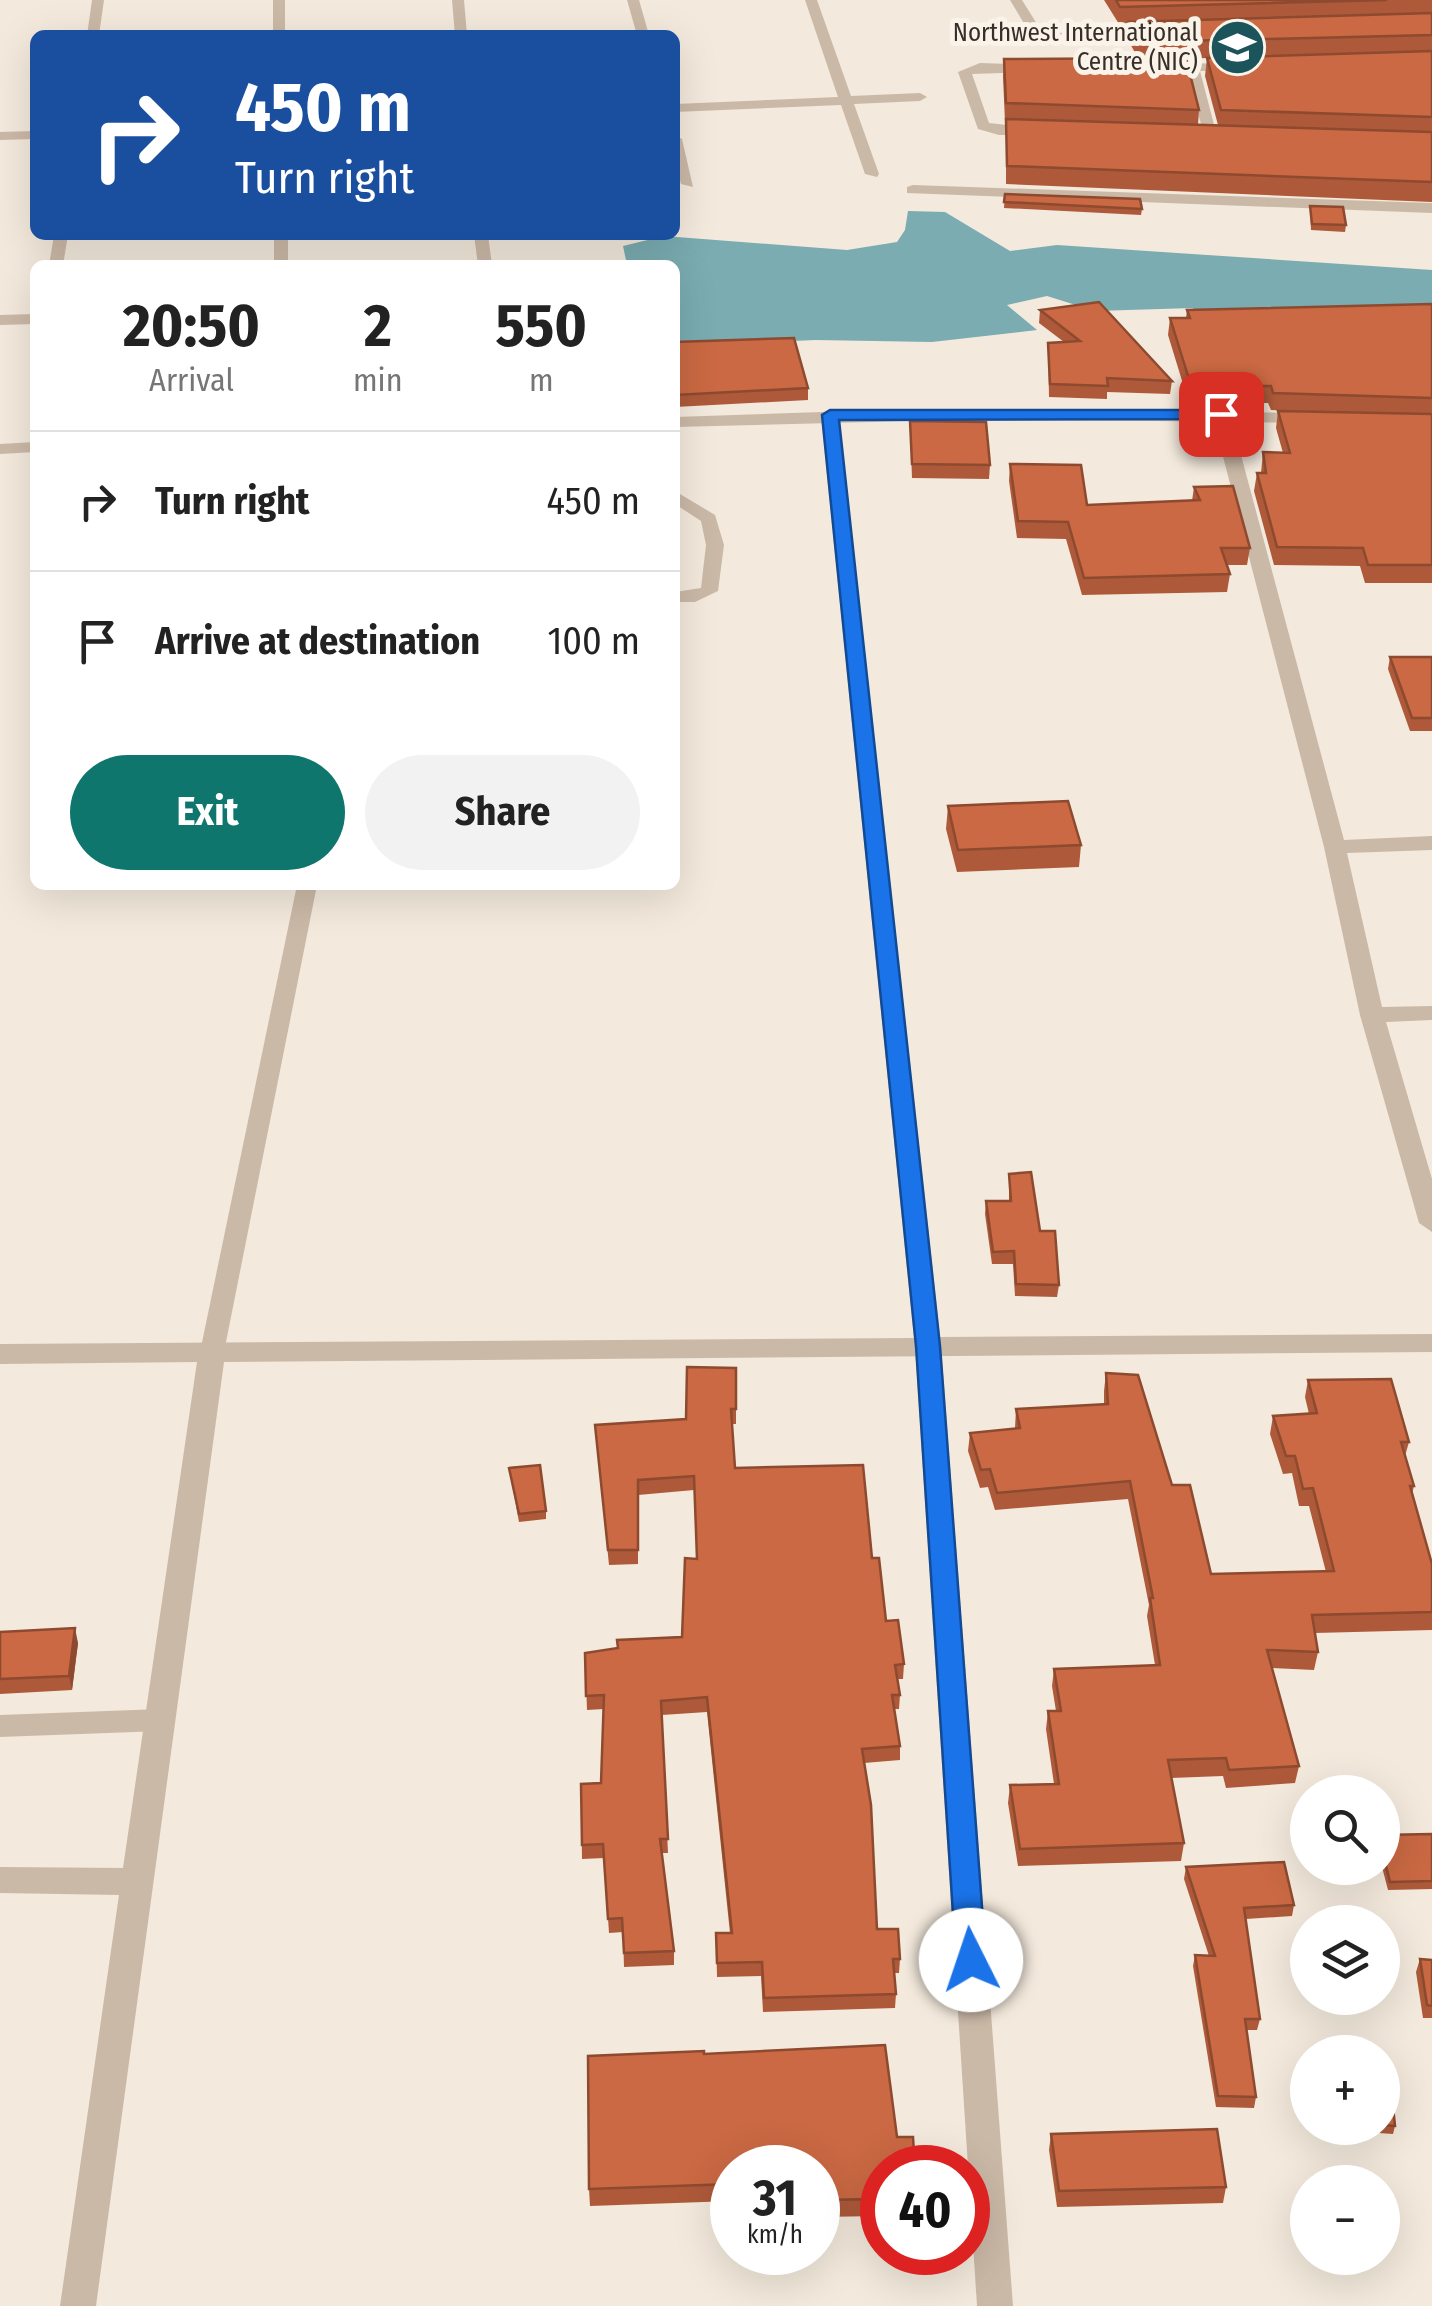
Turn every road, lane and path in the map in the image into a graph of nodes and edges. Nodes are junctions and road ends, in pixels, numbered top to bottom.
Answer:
1 (98, 0) edge
2 (279, 0) edge
3 (458, 0) edge
4 (633, 0) edge
5 (811, 0) edge
6 (1016, 0) edge
7 (95, 30) edge
8 (280, 30) edge
9 (461, 30) edge
10 (642, 30) edge
11 (1171, 31) edge
12 (1253, 67) edge
13 (1058, 68) edge
14 (1135, 68) edge
15 (1194, 68) junction
16 (920, 97) dead end
17 (846, 100) junction
18 (680, 108) edge
19 (1056, 132) edge
20 (30, 135) edge
21 (0, 136) edge
22 (1190, 136) edge
23 (1210, 136) junction
24 (1228, 136) edge
25 (680, 157) edge
26 (872, 174) dead end
27 (688, 184) dead end
28 (912, 190) dead end
29 (1432, 208) edge
30 (30, 319) edge
31 (0, 320) edge
32 (1221, 414) junction
33 (830, 415) junction
34 (1336, 419) edge
35 (680, 422) edge
36 (30, 448) edge
37 (0, 449) edge
38 (680, 499) edge
39 (680, 597) edge
40 (1432, 843) edge
41 (1335, 847) junction
42 (307, 890) edge
43 (1432, 1012) edge
44 (1372, 1015) junction
45 (1432, 1223) edge
46 (1432, 1344) edge
47 (928, 1346) junction
48 (212, 1352) junction
49 (0, 1354) edge
50 (162, 1720) junction
51 (0, 1726) edge
52 (0, 1880) edge
53 (134, 1882) junction
54 (78, 2306) edge
55 (995, 2306) edge

1 - 7 lane
2 - 8 lane
3 - 9 lane
4 - 10 lane
5 - 17 lane
6 - 11 lane
12 - 15 lane
13 - 19 lane
14 - 15 lane
15 - 23 lane
16 - 17 lane
17 - 18 lane
17 - 26 lane
20 - 21 lane
22 - 23 lane
23 - 24 lane
25 - 27 lane
28 - 29 street
30 - 31 lane
32 - 33 street
32 - 34 street
32 - 41 street
33 - 35 street
33 - 47 street
36 - 37 street
38 - 39 lane
40 - 41 street
41 - 44 street
42 - 48 lane
43 - 44 street
44 - 45 street
46 - 47 street
47 - 48 street
47 - 55 street
48 - 49 street
48 - 50 street
50 - 51 lane
50 - 53 street
52 - 53 street
53 - 54 street

